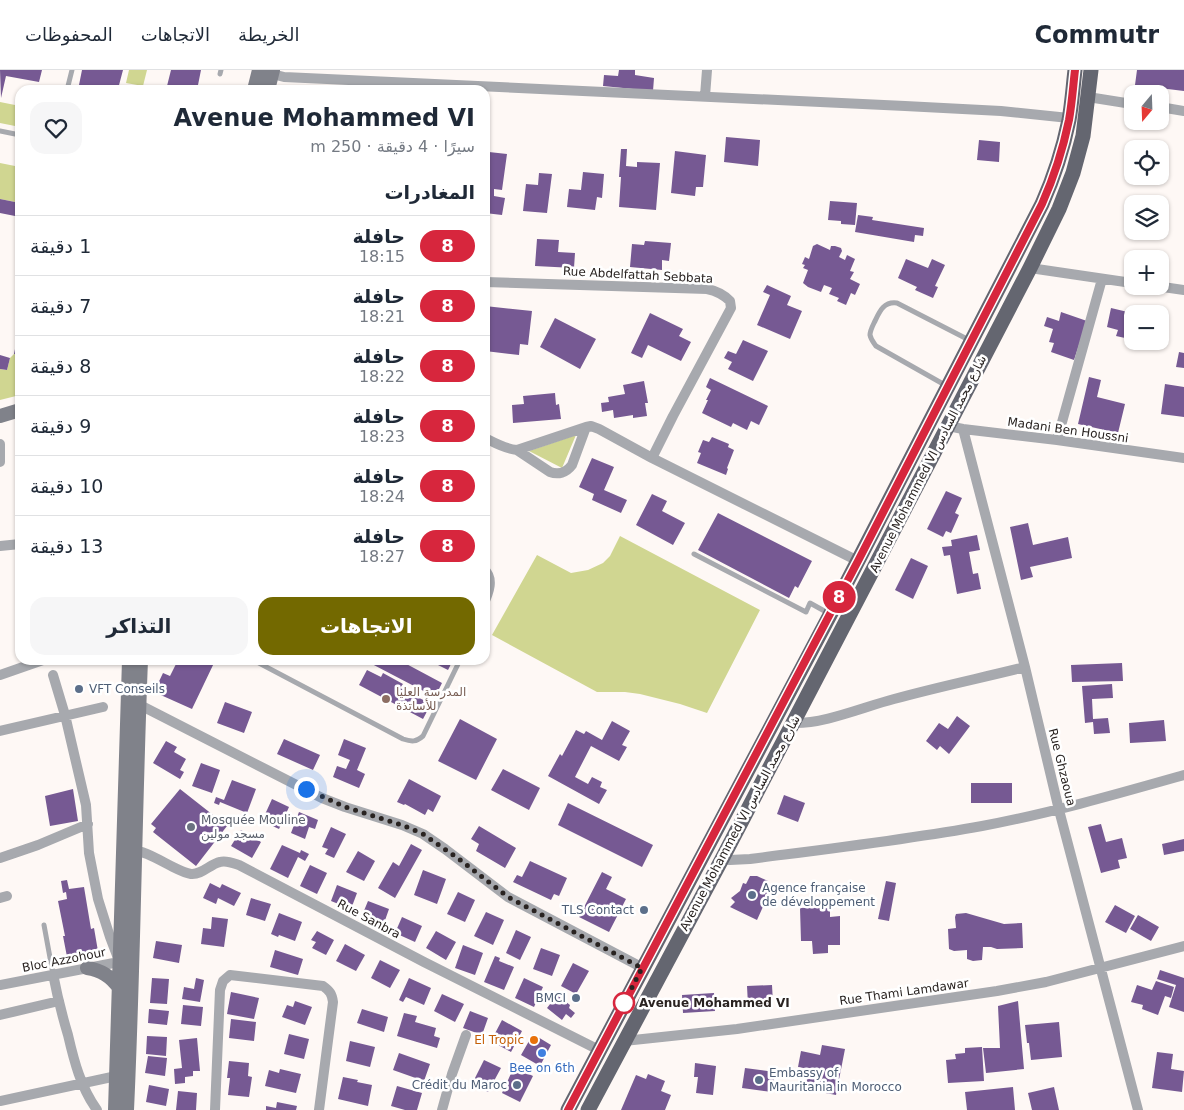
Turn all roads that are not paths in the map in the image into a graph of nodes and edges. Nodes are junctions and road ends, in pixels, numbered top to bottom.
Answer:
1 (72, 70) edge
2 (707, 70) edge
3 (1075, 70) edge
4 (1091, 70) edge
5 (268, 71) edge
6 (69, 85) edge
7 (258, 85) edge
8 (268, 85) edge
9 (461, 85) edge
10 (490, 86) edge
11 (705, 96) junction
12 (1088, 97) junction
13 (1124, 103) edge
14 (1169, 109) edge
15 (1184, 111) edge
16 (1069, 118) junction
17 (0, 131) edge
18 (15, 134) edge
19 (1030, 268) junction
20 (1102, 279) junction
21 (490, 282) edge
22 (1124, 282) edge
23 (1169, 288) edge
24 (1184, 290) edge
25 (971, 341) junction
26 (948, 386) junction
27 (15, 412) edge
28 (0, 416) edge
29 (586, 427) junction
30 (956, 428) junction
31 (490, 440) edge
32 (1057, 440) junction
33 (0, 444) edge
34 (517, 450) junction
35 (652, 458) junction
36 (1184, 458) edge
37 (0, 462) edge
38 (15, 544) edge
39 (0, 546) edge
40 (694, 554) dead end
41 (858, 561) junction
42 (490, 573) edge
43 (490, 593) edge
44 (830, 614) junction
45 (28, 665) edge
46 (130, 665) edge
47 (140, 665) edge
48 (262, 665) edge
49 (458, 665) edge
50 (1025, 667) junction
51 (0, 674) edge
52 (53, 675) dead end
53 (134, 701) junction
54 (103, 707) dead end
55 (64, 716) junction
56 (793, 723) junction
57 (0, 732) edge
58 (1184, 775) edge
59 (1059, 810) junction
60 (88, 824) junction
61 (129, 849) junction
62 (0, 858) edge
63 (722, 859) junction
64 (44, 924) dead end
65 (1184, 946) edge
66 (126, 960) junction
67 (1101, 967) junction
68 (87, 968) junction
69 (642, 968) junction
70 (53, 974) junction
71 (0, 986) edge
72 (119, 988) junction
73 (59, 1001) junction
74 (0, 1015) edge
75 (466, 1035) dead end
76 (624, 1041) junction
77 (599, 1050) junction
78 (122, 1074) junction
79 (83, 1082) junction
80 (0, 1101) edge
81 (98, 1110) edge
82 (115, 1110) edge
83 (127, 1110) edge
84 (215, 1110) edge
85 (319, 1110) edge
86 (442, 1110) edge
87 (568, 1110) edge
88 (589, 1110) edge
89 (1138, 1110) edge

1 - 6 lane
2 - 11 street
3 - 16 main road, Avenue Mohammed VI شارع محمد السادس
4 - 12 main road, Avenue Mohammed VI شارع محمد السادس
5 - 7 main road
5 - 8 main road
5 - 9 street
10 - 11 street
11 - 16 street
12 - 13 street
12 - 19 main road, Avenue Mohammed VI شارع محمد السادس
14 - 15 street
16 - 25 main road, Avenue Mohammed VI شارع محمد السادس
17 - 18 lane
19 - 20 street
19 - 30 main road, Avenue Mohammed VI شارع محمد السادس
20 - 22 street
20 - 32 street
21 - 35 street, Rue Abdelfattah Sebbata
23 - 24 street
25 - 26 main road, Avenue Mohammed VI شارع محمد السادس
25 - 26 lane
26 - 41 main road, Avenue Mohammed VI شارع محمد السادس
27 - 28 main road
29 - 34 street
29 - 34 street
29 - 35 street
30 - 32 street, Madani Ben Houssni
30 - 50 street, Rue Ghzaoua
30 - 56 main road, Avenue Mohammed VI شارع محمد السادس
31 - 34 street
32 - 36 street, Madani Ben Houssni
33 - 37 street
35 - 41 street
38 - 39 street
40 - 44 lane
41 - 44 main road, Avenue Mohammed VI شارع محمد السادس
42 - 43 lane
44 - 69 main road, Avenue Mohammed VI شارع محمد السادس
45 - 51 street
46 - 53 main road
47 - 53 main road
48 - 49 lane
50 - 56 street
50 - 59 street, Rue Ghzaoua
52 - 55 street
53 - 61 main road
53 - 69 street
54 - 55 street
55 - 57 street
55 - 60 street
56 - 63 main road, Avenue Mohammed VI شارع محمد السادس
58 - 59 street
59 - 63 street
59 - 67 street, Rue Ghzaoua
60 - 62 street
60 - 66 street
61 - 66 main road
61 - 77 street, Rue Sanbra
63 - 76 main road, Avenue Mohammed VI شارع محمد السادس
64 - 70 lane
65 - 67 street, Rue Thami Lamdawar
66 - 68 street, Bloc Azzohour
66 - 72 main road
66 - 78 main road
67 - 76 street, Rue Thami Lamdawar
67 - 89 street, Rue Ghzaoua
68 - 70 street, Bloc Azzohour
68 - 72 main road
69 - 77 main road, Avenue Mohammed VI شارع محمد السادس
70 - 71 street, Bloc Azzohour
70 - 73 street
72 - 78 main road
73 - 74 street
73 - 79 street
75 - 86 street
76 - 88 main road, Avenue Mohammed VI شارع محمد السادس
77 - 87 main road, Avenue Mohammed VI شارع محمد السادس
78 - 79 street
78 - 82 main road
78 - 83 main road
79 - 80 street
79 - 81 street
84 - 85 street

